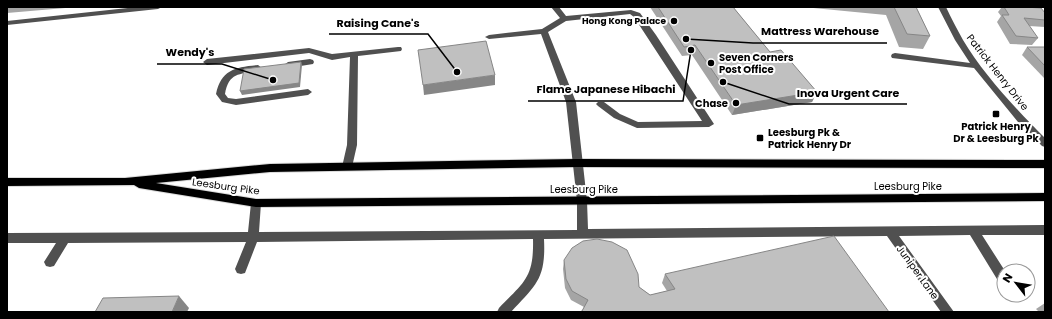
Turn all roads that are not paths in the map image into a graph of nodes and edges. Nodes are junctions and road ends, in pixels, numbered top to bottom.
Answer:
1 (158, 7) edge
2 (555, 7) edge
3 (942, 7) edge
4 (564, 19) junction
5 (7, 23) edge
6 (544, 31) junction
7 (489, 38) dead end
8 (398, 49) dead end
9 (354, 54) junction
10 (895, 56) dead end
11 (207, 62) dead end
12 (310, 62) dead end
13 (279, 66) edge
14 (977, 66) junction
15 (264, 67) edge
16 (308, 92) dead end
17 (601, 104) dead end
18 (1044, 143) edge
19 (577, 163) junction
20 (1045, 164) edge
21 (347, 167) junction
22 (7, 182) edge
23 (125, 182) junction
24 (1045, 198) edge
25 (582, 201) junction
26 (256, 203) junction
27 (973, 230) junction
28 (1045, 230) edge
29 (890, 232) junction
30 (538, 234) junction
31 (583, 234) junction
32 (253, 237) junction
33 (7, 238) edge
34 (65, 238) junction
35 (50, 262) dead end
36 (996, 267) edge
37 (241, 269) dead end
38 (503, 312) edge
39 (948, 312) edge

1 - 5 street
2 - 4 street
3 - 14 street, Patrick Henry Drive
4 - 6 street
4 - 17 street
6 - 7 street
6 - 19 street
8 - 9 street
9 - 11 street
9 - 21 street
10 - 14 street
12 - 13 street
14 - 18 street, Patrick Henry Drive
15 - 16 street
19 - 20 main road, Leesburg Pike
19 - 21 main road, Leesburg Pike
19 - 25 street
21 - 23 main road, Leesburg Pike
22 - 23 main road, Leesburg Pike
23 - 26 main road, Leesburg Pike
24 - 25 main road, Leesburg Pike
25 - 26 main road, Leesburg Pike
25 - 31 street
26 - 32 street
27 - 28 street
27 - 29 street
27 - 36 street
29 - 31 street
29 - 39 street, Juniper Lane
30 - 31 street
30 - 32 street
30 - 38 street
32 - 34 street
32 - 37 street
33 - 34 street
34 - 35 street

